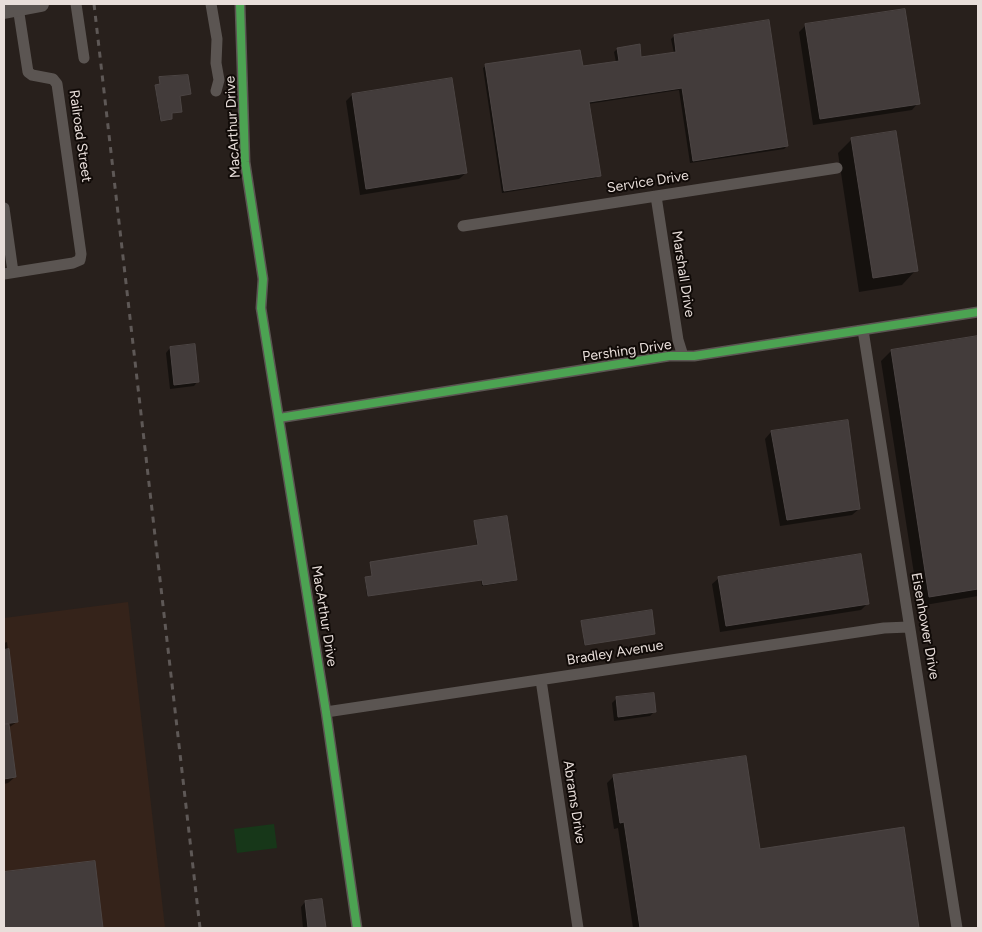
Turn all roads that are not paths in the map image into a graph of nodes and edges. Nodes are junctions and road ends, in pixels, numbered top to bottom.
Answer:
1 (42, 4) edge
2 (76, 4) edge
3 (211, 4) edge
4 (240, 4) edge
5 (11, 9) edge
6 (84, 58) dead end
7 (216, 92) dead end
8 (837, 168) dead end
9 (656, 196) junction
10 (4, 208) edge
11 (463, 226) dead end
12 (9, 273) edge
13 (254, 298) dead end
14 (262, 308) junction
15 (978, 312) edge
16 (863, 330) junction
17 (683, 356) junction
18 (279, 418) junction
19 (909, 627) junction
20 (541, 680) junction
21 (326, 712) junction
22 (357, 928) edge
23 (578, 928) edge
24 (957, 928) edge

1 - 5 main road
2 - 6 street
3 - 7 street, MacArthur Drive
4 - 14 street, MacArthur Drive
5 - 12 street, Railroad Street
8 - 9 street, Service Drive
9 - 11 street, Service Drive
9 - 17 street, Marshall Drive
10 - 12 street
13 - 14 street, MacArthur Drive
14 - 18 street, MacArthur Drive
15 - 16 street, Pershing Drive
16 - 17 street, Pershing Drive
16 - 19 street, Eisenhower Drive
17 - 18 street, Pershing Drive
18 - 21 street, MacArthur Drive
19 - 20 street, Bradley Avenue
19 - 24 street, Eisenhower Drive
20 - 21 street, Bradley Avenue
20 - 23 street, Abrams Drive
21 - 22 street, MacArthur Drive

